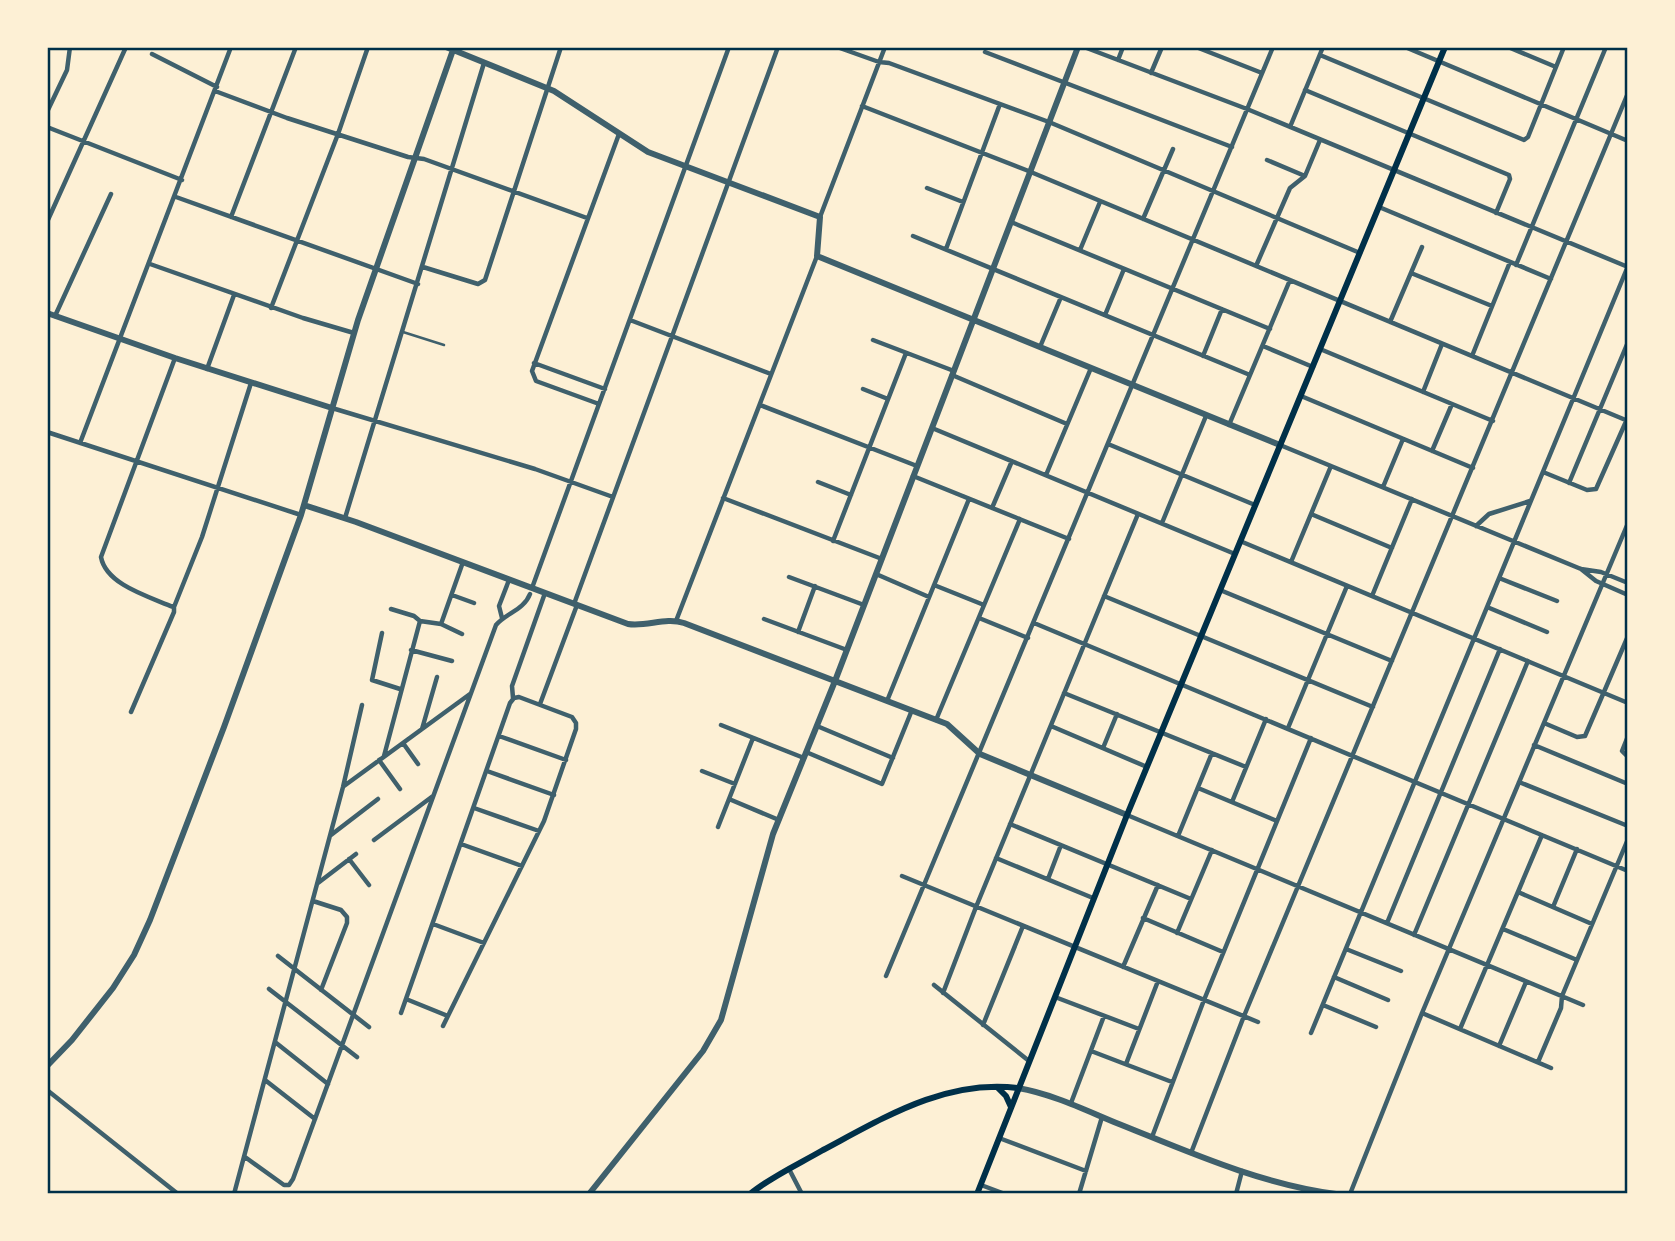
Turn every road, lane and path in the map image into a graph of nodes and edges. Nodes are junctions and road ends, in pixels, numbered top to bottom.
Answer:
1 (70, 47) edge
2 (126, 47) edge
3 (231, 47) edge
4 (296, 47) edge
5 (368, 47) edge
6 (561, 47) edge
7 (729, 47) edge
8 (778, 47) edge
9 (837, 47) edge
10 (885, 47) edge
11 (1078, 47) edge
12 (1084, 47) edge
13 (1123, 47) edge
14 (1162, 47) edge
15 (1196, 47) edge
16 (1273, 47) edge
17 (1323, 47) edge
18 (1405, 47) edge
19 (1445, 47) edge
20 (1508, 47) edge
21 (1564, 47) edge
22 (1606, 47) edge
23 (451, 48) edge
24 (985, 52) dead end
25 (152, 54) dead end
26 (1320, 55) junction
27 (1118, 60) junction
28 (1439, 61) junction
29 (879, 62) junction
30 (484, 63) junction
31 (1556, 67) junction
32 (1151, 73) junction
33 (1262, 73) junction
34 (1064, 83) junction
35 (547, 88) junction
36 (216, 89) junction
37 (1305, 90) junction
38 (1628, 93) edge
39 (1424, 99) junction
40 (1000, 104) junction
41 (1541, 104) junction
42 (862, 106) junction
43 (1247, 109) junction
44 (47, 112) edge
45 (271, 113) junction
46 (1576, 119) junction
47 (1049, 122) junction
48 (47, 127) edge
49 (1290, 127) junction
50 (338, 134) junction
51 (619, 134) junction
52 (1409, 134) junction
53 (1611, 134) junction
54 (1320, 140) junction
55 (84, 141) junction
56 (1628, 141) edge
57 (1231, 146) junction
58 (1173, 149) dead end
59 (982, 153) junction
60 (415, 158) junction
61 (1267, 160) dead end
62 (686, 166) junction
63 (453, 169) junction
64 (1394, 170) junction
65 (1164, 171) junction
66 (1030, 172) junction
67 (1305, 176) junction
68 (182, 180) junction
69 (728, 182) junction
70 (928, 188) dead end
71 (1213, 191) junction
72 (514, 192) junction
73 (111, 194) dead end
74 (176, 197) junction
75 (963, 202) junction
76 (1100, 202) junction
77 (1378, 208) junction
78 (1496, 213) junction
79 (232, 217) junction
80 (820, 217) junction
81 (587, 218) junction
82 (1277, 218) junction
83 (1143, 219) junction
84 (47, 222) edge
85 (1011, 222) junction
86 (1531, 227) junction
87 (913, 236) dead end
88 (1193, 240) junction
89 (297, 241) junction
90 (1566, 242) junction
91 (1422, 247) dead end
92 (946, 249) junction
93 (1080, 250) junction
94 (1360, 253) junction
95 (817, 256) junction
96 (1513, 263) junction
97 (150, 264) junction
98 (1256, 266) junction
99 (423, 267) junction
100 (1628, 267) edge
101 (993, 268) junction
102 (376, 269) junction
103 (1124, 269) junction
104 (1411, 273) junction
105 (1551, 279) junction
106 (1290, 280) junction
107 (418, 284) junction
108 (1173, 289) junction
109 (234, 295) junction
110 (1061, 297) junction
111 (1340, 301) junction
112 (1492, 306) junction
113 (271, 308) junction
114 (1222, 309) junction
115 (51, 314) edge
116 (1105, 315) junction
117 (630, 320) junction
118 (974, 320) junction
119 (1390, 322) junction
120 (1269, 329) junction
121 (354, 332) junction
122 (403, 332) junction
123 (1153, 335) junction
124 (672, 337) junction
125 (121, 340) junction
126 (873, 340) dead end
127 (1628, 342) edge
128 (1443, 344) junction
129 (444, 345) dead end
130 (1263, 346) junction
131 (1040, 347) junction
132 (1320, 349) junction
133 (906, 353) junction
134 (1203, 356) junction
135 (1472, 356) junction
136 (175, 358) junction
137 (534, 363) junction
138 (1313, 367) junction
139 (1091, 368) junction
140 (207, 369) junction
141 (953, 373) junction
142 (1513, 373) junction
143 (771, 374) junction
144 (1250, 375) junction
145 (251, 383) junction
146 (1133, 386) junction
147 (605, 389) junction
148 (863, 389) dead end
149 (1423, 392) junction
150 (1301, 396) junction
151 (1573, 398) junction
152 (888, 399) junction
153 (599, 404) junction
154 (1452, 404) junction
155 (760, 405) junction
156 (332, 408) junction
157 (1600, 409) junction
158 (1206, 416) junction
159 (1627, 419) edge
160 (375, 421) junction
161 (1493, 421) junction
162 (1067, 424) junction
163 (1229, 425) junction
164 (932, 428) junction
165 (47, 432) edge
166 (1403, 439) junction
167 (80, 443) junction
168 (1108, 444) junction
169 (1280, 446) junction
170 (869, 447) junction
171 (1432, 451) junction
172 (135, 461) junction
173 (1012, 461) junction
174 (917, 466) junction
175 (1331, 466) junction
176 (1473, 468) junction
177 (1543, 472) junction
178 (1046, 475) junction
179 (1182, 475) junction
180 (913, 476) junction
181 (571, 482) junction
182 (818, 482) dead end
183 (1569, 483) junction
184 (217, 488) junction
185 (1383, 488) junction
186 (1088, 493) junction
187 (851, 495) junction
188 (613, 497) junction
189 (723, 498) junction
190 (969, 499) junction
191 (1412, 499) junction
192 (1531, 500) junction
193 (304, 505) junction
194 (1255, 505) junction
195 (992, 508) junction
196 (1138, 513) junction
197 (1311, 514) junction
198 (301, 515) junction
199 (1453, 516) junction
200 (345, 518) junction
201 (1020, 519) junction
202 (1162, 523) junction
203 (1628, 523) edge
204 (1476, 526) junction
205 (1069, 539) junction
206 (833, 541) junction
207 (1240, 541) junction
208 (1514, 541) junction
209 (1392, 548) junction
210 (1235, 554) junction
211 (881, 559) junction
212 (463, 562) junction
213 (1291, 562) junction
214 (1581, 569) junction
215 (876, 574) junction
216 (1606, 574) junction
217 (789, 576) dead end
218 (1499, 578) junction
219 (509, 580) junction
220 (1628, 583) edge
221 (1602, 584) junction
222 (934, 585) junction
223 (815, 586) junction
224 (1347, 586) junction
225 (1220, 590) junction
226 (531, 591) junction
227 (545, 593) junction
228 (452, 595) junction
229 (1628, 595) edge
230 (1104, 596) junction
231 (1372, 596) junction
232 (929, 597) junction
233 (1557, 601) dead end
234 (474, 603) dead end
235 (576, 605) junction
236 (864, 605) junction
237 (984, 605) junction
238 (174, 607) junction
239 (1487, 607) junction
240 (391, 609) dead end
241 (1412, 613) junction
242 (502, 618) junction
243 (979, 618) junction
244 (764, 619) dead end
245 (420, 621) junction
246 (676, 621) junction
247 (1034, 623) junction
248 (441, 624) junction
249 (798, 632) junction
250 (1546, 632) dead end
251 (382, 633) dead end
252 (462, 634) dead end
253 (1327, 634) junction
254 (1201, 636) junction
255 (1628, 636) edge
256 (1028, 638) junction
257 (1474, 639) junction
258 (1085, 644) junction
259 (1500, 649) junction
260 (411, 650) junction
261 (846, 650) junction
262 (452, 661) dead end
263 (1392, 661) junction
264 (1528, 661) junction
265 (1563, 676) junction
266 (436, 677) dead end
267 (1308, 680) junction
268 (835, 681) junction
269 (1181, 684) junction
270 (400, 689) junction
271 (472, 693) junction
272 (1064, 693) junction
273 (1604, 693) junction
274 (513, 699) junction
275 (887, 701) junction
276 (1628, 702) edge
277 (540, 704) junction
278 (362, 705) dead end
279 (1373, 707) junction
280 (912, 710) junction
281 (131, 712) dead end
282 (1117, 714) junction
283 (1266, 719) junction
284 (936, 720) junction
285 (1544, 723) junction
286 (721, 725) dead end
287 (817, 726) junction
288 (1051, 726) junction
289 (421, 729) junction
290 (1288, 729) junction
291 (1161, 732) junction
292 (499, 736) junction
293 (1628, 736) edge
294 (753, 738) junction
295 (1311, 738) junction
296 (403, 743) junction
297 (1534, 745) junction
298 (1103, 748) junction
299 (1212, 753) junction
300 (980, 754) junction
301 (805, 755) junction
302 (1353, 756) junction
303 (1628, 757) edge
304 (893, 758) junction
305 (381, 759) junction
306 (566, 760) junction
307 (418, 764) dead end
308 (1147, 766) junction
309 (1246, 767) junction
310 (487, 771) junction
311 (702, 771) dead end
312 (1031, 775) junction
313 (1415, 782) junction
314 (1519, 782) junction
315 (735, 784) junction
316 (1628, 784) edge
317 (344, 787) junction
318 (1198, 788) junction
319 (400, 789) dead end
320 (1441, 793) junction
321 (434, 795) junction
322 (554, 796) junction
323 (378, 799) dead end
324 (729, 799) junction
325 (1232, 802) junction
326 (1468, 804) junction
327 (474, 808) junction
328 (1127, 815) junction
329 (1503, 819) junction
330 (779, 820) junction
331 (1278, 821) junction
332 (1010, 824) junction
333 (1628, 826) edge
334 (718, 827) dead end
335 (539, 831) junction
336 (1542, 835) junction
337 (330, 836) junction
338 (1178, 836) junction
339 (1628, 839) edge
340 (374, 840) dead end
341 (461, 844) junction
342 (1062, 845) junction
343 (1577, 849) junction
344 (1212, 850) junction
345 (356, 854) dead end
346 (996, 858) junction
347 (349, 859) junction
348 (1107, 864) junction
349 (522, 866) junction
350 (1616, 866) junction
351 (1258, 869) junction
352 (1628, 871) edge
353 (902, 876) dead end
354 (1048, 879) junction
355 (318, 884) junction
356 (369, 885) dead end
357 (923, 885) junction
358 (1158, 885) junction
359 (1298, 887) junction
360 (1518, 892) junction
361 (1093, 898) junction
362 (1191, 899) junction
363 (313, 901) junction
364 (976, 906) junction
365 (1553, 907) junction
366 (1361, 913) junction
367 (1143, 919) junction
368 (1387, 923) junction
369 (433, 924) junction
370 (1592, 924) junction
371 (1023, 926) junction
372 (1503, 929) junction
373 (1177, 933) junction
374 (1414, 935) junction
375 (484, 943) junction
376 (1073, 946) junction
377 (1346, 948) junction
378 (1449, 949) junction
379 (1224, 952) junction
380 (278, 956) dead end
381 (1577, 960) junction
382 (1488, 965) junction
383 (1123, 967) junction
384 (295, 970) junction
385 (1401, 971) dead end
386 (886, 976) dead end
387 (1334, 977) junction
388 (1158, 981) junction
389 (1527, 982) junction
390 (933, 985) dead end
391 (269, 989) dead end
392 (321, 990) junction
393 (943, 993) junction
394 (1562, 996) junction
395 (1054, 997) junction
396 (406, 999) junction
397 (1204, 1000) junction
398 (1388, 1000) dead end
399 (286, 1002) junction
400 (1323, 1005) junction
401 (1583, 1005) dead end
402 (401, 1013) dead end
403 (1422, 1013) junction
404 (354, 1015) junction
405 (448, 1016) junction
406 (1104, 1016) junction
407 (1244, 1016) junction
408 (1258, 1022) dead end
409 (443, 1026) dead end
410 (984, 1026) junction
411 (369, 1027) dead end
412 (1376, 1027) dead end
413 (1139, 1029) junction
414 (1460, 1029) junction
415 (1311, 1033) dead end
416 (275, 1042) junction
417 (342, 1046) junction
418 (1499, 1046) junction
419 (1091, 1051) junction
420 (357, 1058) dead end
421 (1029, 1061) junction
422 (1538, 1062) junction
423 (1126, 1064) junction
424 (47, 1066) edge
425 (1551, 1068) dead end
426 (265, 1080) junction
427 (1172, 1082) junction
428 (328, 1084) junction
429 (996, 1087) junction
430 (1018, 1088) junction
431 (47, 1090) edge
432 (1070, 1104) junction
433 (1011, 1109) junction
434 (1102, 1117) junction
435 (315, 1119) junction
436 (1152, 1137) junction
437 (999, 1138) junction
438 (1191, 1153) junction
439 (245, 1157) junction
440 (789, 1169) junction
441 (1086, 1171) junction
442 (1242, 1171) junction
443 (981, 1185) junction
444 (1309, 1191) edge
445 (178, 1194) edge
446 (234, 1194) edge
447 (589, 1194) edge
448 (750, 1194) edge
449 (802, 1194) edge
450 (977, 1194) edge
451 (1005, 1194) edge
452 (1079, 1194) edge
453 (1236, 1194) edge
454 (1336, 1194) edge
455 (1350, 1194) edge

1 - 44 street
2 - 55 street
3 - 36 street
4 - 45 street
5 - 50 street
6 - 35 street
7 - 62 street
8 - 69 street
9 - 29 street
10 - 29 street
11 - 34 street
12 - 27 street
13 - 27 street
14 - 32 street
15 - 33 street
16 - 33 street
17 - 26 street
18 - 28 street
19 - 28 main road
20 - 31 street
21 - 31 street
22 - 46 street
23 - 30 street
23 - 60 street
24 - 34 street
25 - 36 street
26 - 37 street
26 - 39 street
27 - 32 street
28 - 39 main road
28 - 41 street
29 - 40 street
29 - 42 street
30 - 35 street
30 - 63 street
31 - 41 street
32 - 43 street
33 - 43 street
34 - 47 street
34 - 57 street
35 - 51 street
35 - 72 street
36 - 45 street
36 - 68 street
37 - 49 street
37 - 52 street
38 - 53 street
39 - 41 street
39 - 52 main road
40 - 47 street
40 - 59 street
41 - 46 street
42 - 59 street
42 - 80 street
43 - 49 street
43 - 57 street
45 - 50 street
45 - 79 street
46 - 53 street
46 - 86 street
47 - 65 street
47 - 66 street
48 - 55 street
49 - 54 street
50 - 60 street
50 - 89 street
51 - 62 street
51 - 81 street
52 - 64 main road
52 - 78 street
53 - 56 street
53 - 90 street
54 - 64 street
54 - 67 street
55 - 68 street
55 - 84 street
57 - 71 street
58 - 65 street
59 - 66 street
59 - 75 street
60 - 63 street
60 - 102 street
61 - 67 street
62 - 69 street
62 - 117 street
63 - 72 street
63 - 99 street
64 - 77 main road
64 - 78 street
65 - 71 street
65 - 83 street
66 - 76 street
66 - 85 street
67 - 82 street
68 - 74 street
69 - 80 street
69 - 124 street
70 - 75 street
71 - 82 street
71 - 88 street
72 - 81 street
72 - 99 street
73 - 115 street
74 - 79 street
74 - 97 street
75 - 92 street
76 - 83 street
76 - 93 street
77 - 94 main road
77 - 96 street
78 - 86 street
79 - 89 street
80 - 95 street
81 - 137 street
82 - 94 street
82 - 98 street
83 - 88 street
85 - 93 street
85 - 101 street
86 - 90 street
86 - 96 street
87 - 92 street
88 - 98 street
88 - 108 street
89 - 102 street
89 - 113 street
90 - 100 street
90 - 105 street
91 - 104 street
92 - 101 street
93 - 103 street
94 - 111 main road
95 - 118 street
95 - 143 street
96 - 105 street
96 - 112 street
97 - 109 street
97 - 125 street
98 - 106 street
99 - 107 street
100 - 151 street
101 - 110 street
101 - 118 street
102 - 107 street
102 - 121 street
103 - 108 street
103 - 116 street
104 - 112 street
104 - 119 street
105 - 142 street
106 - 111 street
106 - 120 street
107 - 122 street
108 - 114 street
108 - 123 street
109 - 113 street
109 - 140 street
110 - 116 street
110 - 131 street
111 - 119 street
111 - 132 main road
112 - 135 street
113 - 121 street
114 - 120 street
114 - 134 street
115 - 125 street
116 - 123 street
117 - 124 street
117 - 147 street
118 - 131 street
118 - 141 street
119 - 128 street
120 - 130 street
121 - 156 street
122 - 129 lane
122 - 160 street
123 - 134 street
123 - 146 street
124 - 143 street
124 - 188 street
125 - 136 street
125 - 167 street
126 - 133 street
127 - 157 street
128 - 135 street
128 - 149 street
130 - 138 street
130 - 144 street
131 - 139 street
132 - 138 main road
132 - 149 street
133 - 141 street
133 - 152 street
134 - 144 street
135 - 142 street
136 - 140 street
136 - 172 street
137 - 147 street
137 - 153 street
138 - 150 main road
139 - 146 street
139 - 162 street
140 - 145 street
141 - 162 street
141 - 164 street
142 - 151 street
142 - 161 street
143 - 155 street
144 - 163 street
145 - 156 street
145 - 184 street
146 - 158 street
146 - 168 street
147 - 153 street
148 - 152 street
149 - 154 street
150 - 166 street
150 - 169 main road
151 - 157 street
151 - 177 street
152 - 170 street
153 - 181 street
154 - 161 street
154 - 171 street
155 - 170 street
155 - 189 street
156 - 160 street
156 - 193 street
157 - 159 street
157 - 183 street
158 - 163 street
158 - 179 street
159 - 183 street
160 - 181 street
160 - 200 street
161 - 176 street
162 - 178 street
163 - 169 street
164 - 173 street
164 - 174 street
165 - 167 street
166 - 171 street
166 - 185 street
167 - 172 street
168 - 179 street
168 - 186 street
169 - 175 street
169 - 194 main road
170 - 174 street
170 - 187 street
171 - 176 street
172 - 184 street
172 - 238 street
173 - 178 street
173 - 195 street
174 - 180 street
175 - 185 street
175 - 197 street
176 - 199 street
177 - 183 street
177 - 192 street
178 - 186 street
179 - 194 street
179 - 202 street
180 - 190 street
180 - 211 street
181 - 188 street
181 - 226 street
182 - 187 street
184 - 198 street
184 - 238 street
185 - 191 street
186 - 196 street
186 - 205 street
187 - 206 street
188 - 235 street
189 - 206 street
189 - 246 street
190 - 195 street
190 - 222 street
191 - 199 street
191 - 209 street
192 - 204 street
192 - 208 street
193 - 198 street
193 - 200 street
194 - 207 main road
195 - 201 street
196 - 202 street
196 - 230 street
197 - 209 street
197 - 213 street
198 - 424 street
199 - 204 street
199 - 241 street
200 - 212 street
201 - 205 street
201 - 237 street
202 - 210 street
203 - 216 street
204 - 208 street
205 - 247 street
206 - 211 street
207 - 210 main road
207 - 213 street
208 - 214 street
208 - 218 street
209 - 231 street
210 - 225 main road
211 - 215 street
212 - 219 street
212 - 228 street
213 - 224 street
214 - 216 street
214 - 221 street
215 - 232 street
215 - 236 street
216 - 220 street
216 - 221 street
217 - 223 street
218 - 233 street
218 - 239 street
219 - 226 street
219 - 242 street
221 - 229 street
221 - 265 street
222 - 232 street
222 - 237 street
223 - 236 street
223 - 249 street
224 - 231 street
224 - 253 street
225 - 253 street
225 - 254 main road
226 - 227 street
226 - 242 street
227 - 235 street
227 - 274 street
228 - 234 street
228 - 248 street
230 - 254 street
230 - 258 street
231 - 241 street
232 - 275 street
235 - 246 street
235 - 277 street
236 - 261 street
237 - 243 street
238 - 281 street
239 - 250 street
239 - 257 street
240 - 245 street
241 - 257 street
241 - 263 street
242 - 271 street
243 - 256 street
243 - 284 street
244 - 249 street
245 - 248 street
245 - 260 street
246 - 268 street
247 - 256 street
247 - 258 street
248 - 252 street
249 - 261 street
251 - 270 street
253 - 263 street
253 - 267 street
254 - 267 street
254 - 269 main road
255 - 273 street
256 - 300 street
257 - 259 street
257 - 313 street
258 - 269 street
258 - 272 street
259 - 264 street
259 - 320 street
260 - 262 street
260 - 270 street
261 - 268 street
263 - 279 street
264 - 265 street
264 - 326 street
265 - 273 street
265 - 285 street
266 - 289 street
267 - 279 street
267 - 290 street
268 - 275 street
268 - 287 street
269 - 283 street
269 - 291 main road
270 - 305 street
271 - 289 street
271 - 321 street
272 - 282 street
272 - 288 street
273 - 276 street
273 - 285 street
274 - 277 street
274 - 292 street
275 - 280 street
277 - 306 street
278 - 317 street
279 - 302 street
280 - 284 street
280 - 304 street
282 - 291 street
282 - 298 street
283 - 290 street
283 - 309 street
284 - 300 street
285 - 297 street
286 - 294 street
287 - 301 street
287 - 304 street
288 - 298 street
288 - 312 street
289 - 296 street
290 - 295 street
291 - 299 street
291 - 308 main road
292 - 306 street
292 - 310 street
293 - 303 street
294 - 301 street
294 - 315 street
295 - 302 street
295 - 331 street
296 - 305 street
296 - 307 street
297 - 314 street
297 - 316 street
298 - 308 street
299 - 309 street
299 - 318 street
300 - 312 street
300 - 357 street
301 - 304 street
301 - 330 street
302 - 313 street
302 - 359 street
305 - 317 street
305 - 319 street
306 - 322 street
308 - 328 main road
309 - 325 street
310 - 322 street
310 - 327 street
311 - 315 street
312 - 328 street
312 - 332 street
313 - 320 street
313 - 366 street
314 - 329 street
314 - 333 street
315 - 324 street
317 - 337 street
318 - 325 street
318 - 338 street
320 - 326 street
320 - 368 street
321 - 340 street
321 - 404 street
322 - 335 street
323 - 337 street
324 - 330 street
324 - 334 street
325 - 331 street
326 - 329 street
326 - 374 street
327 - 335 street
327 - 341 street
328 - 338 street
328 - 348 main road
329 - 336 street
329 - 378 street
330 - 447 street
331 - 351 street
332 - 342 street
332 - 346 street
335 - 349 street
336 - 343 street
336 - 360 street
337 - 355 street
338 - 344 street
339 - 350 street
341 - 349 street
341 - 369 street
342 - 348 street
342 - 354 street
343 - 350 street
343 - 365 street
344 - 351 street
344 - 362 street
345 - 347 street
346 - 354 street
346 - 364 street
347 - 355 street
347 - 356 street
348 - 358 street
348 - 361 main road
349 - 375 street
350 - 352 street
350 - 370 street
351 - 359 street
351 - 379 street
353 - 357 street
354 - 361 street
355 - 363 street
357 - 364 street
357 - 386 street
358 - 362 street
358 - 367 street
359 - 366 street
359 - 407 street
360 - 365 street
360 - 372 street
361 - 376 main road
362 - 373 street
363 - 384 street
363 - 392 street
364 - 371 street
364 - 393 street
365 - 370 street
366 - 368 street
366 - 377 street
367 - 373 street
367 - 383 street
368 - 374 street
369 - 375 street
369 - 396 street
370 - 381 street
371 - 376 street
371 - 410 street
372 - 381 street
372 - 382 street
373 - 379 street
374 - 378 street
375 - 405 street
376 - 383 street
376 - 395 main road
377 - 385 street
377 - 387 street
378 - 382 street
378 - 403 street
379 - 397 street
380 - 384 street
381 - 394 street
382 - 389 street
382 - 414 street
383 - 388 street
384 - 392 street
384 - 399 street
387 - 398 street
387 - 400 street
388 - 397 street
388 - 413 street
389 - 394 street
389 - 418 street
390 - 393 street
391 - 399 street
392 - 404 street
393 - 410 street
394 - 401 street
394 - 422 street
395 - 406 street
395 - 421 main road
396 - 402 street
396 - 405 street
397 - 407 street
397 - 427 street
399 - 416 street
399 - 417 street
400 - 412 street
400 - 415 street
403 - 414 street
403 - 455 street
404 - 411 street
404 - 417 street
405 - 409 street
406 - 413 street
406 - 419 street
407 - 408 street
407 - 438 street
410 - 421 street
413 - 423 street
414 - 418 street
416 - 426 street
416 - 428 street
417 - 420 street
417 - 428 street
418 - 422 street
419 - 423 street
419 - 432 street
421 - 430 main road
422 - 425 street
423 - 427 street
426 - 435 street
426 - 439 street
427 - 436 street
428 - 435 street
429 - 430 main road
429 - 433 main road
429 - 440 main road
430 - 432 street
430 - 433 main road
431 - 445 street
432 - 434 street
433 - 437 main road
434 - 436 street
434 - 441 street
435 - 439 street
436 - 438 street
437 - 441 street
437 - 443 main road
438 - 442 street
439 - 446 street
440 - 448 main road
440 - 449 street
441 - 452 street
442 - 444 street
442 - 453 street
443 - 450 main road
443 - 451 street
444 - 454 street

